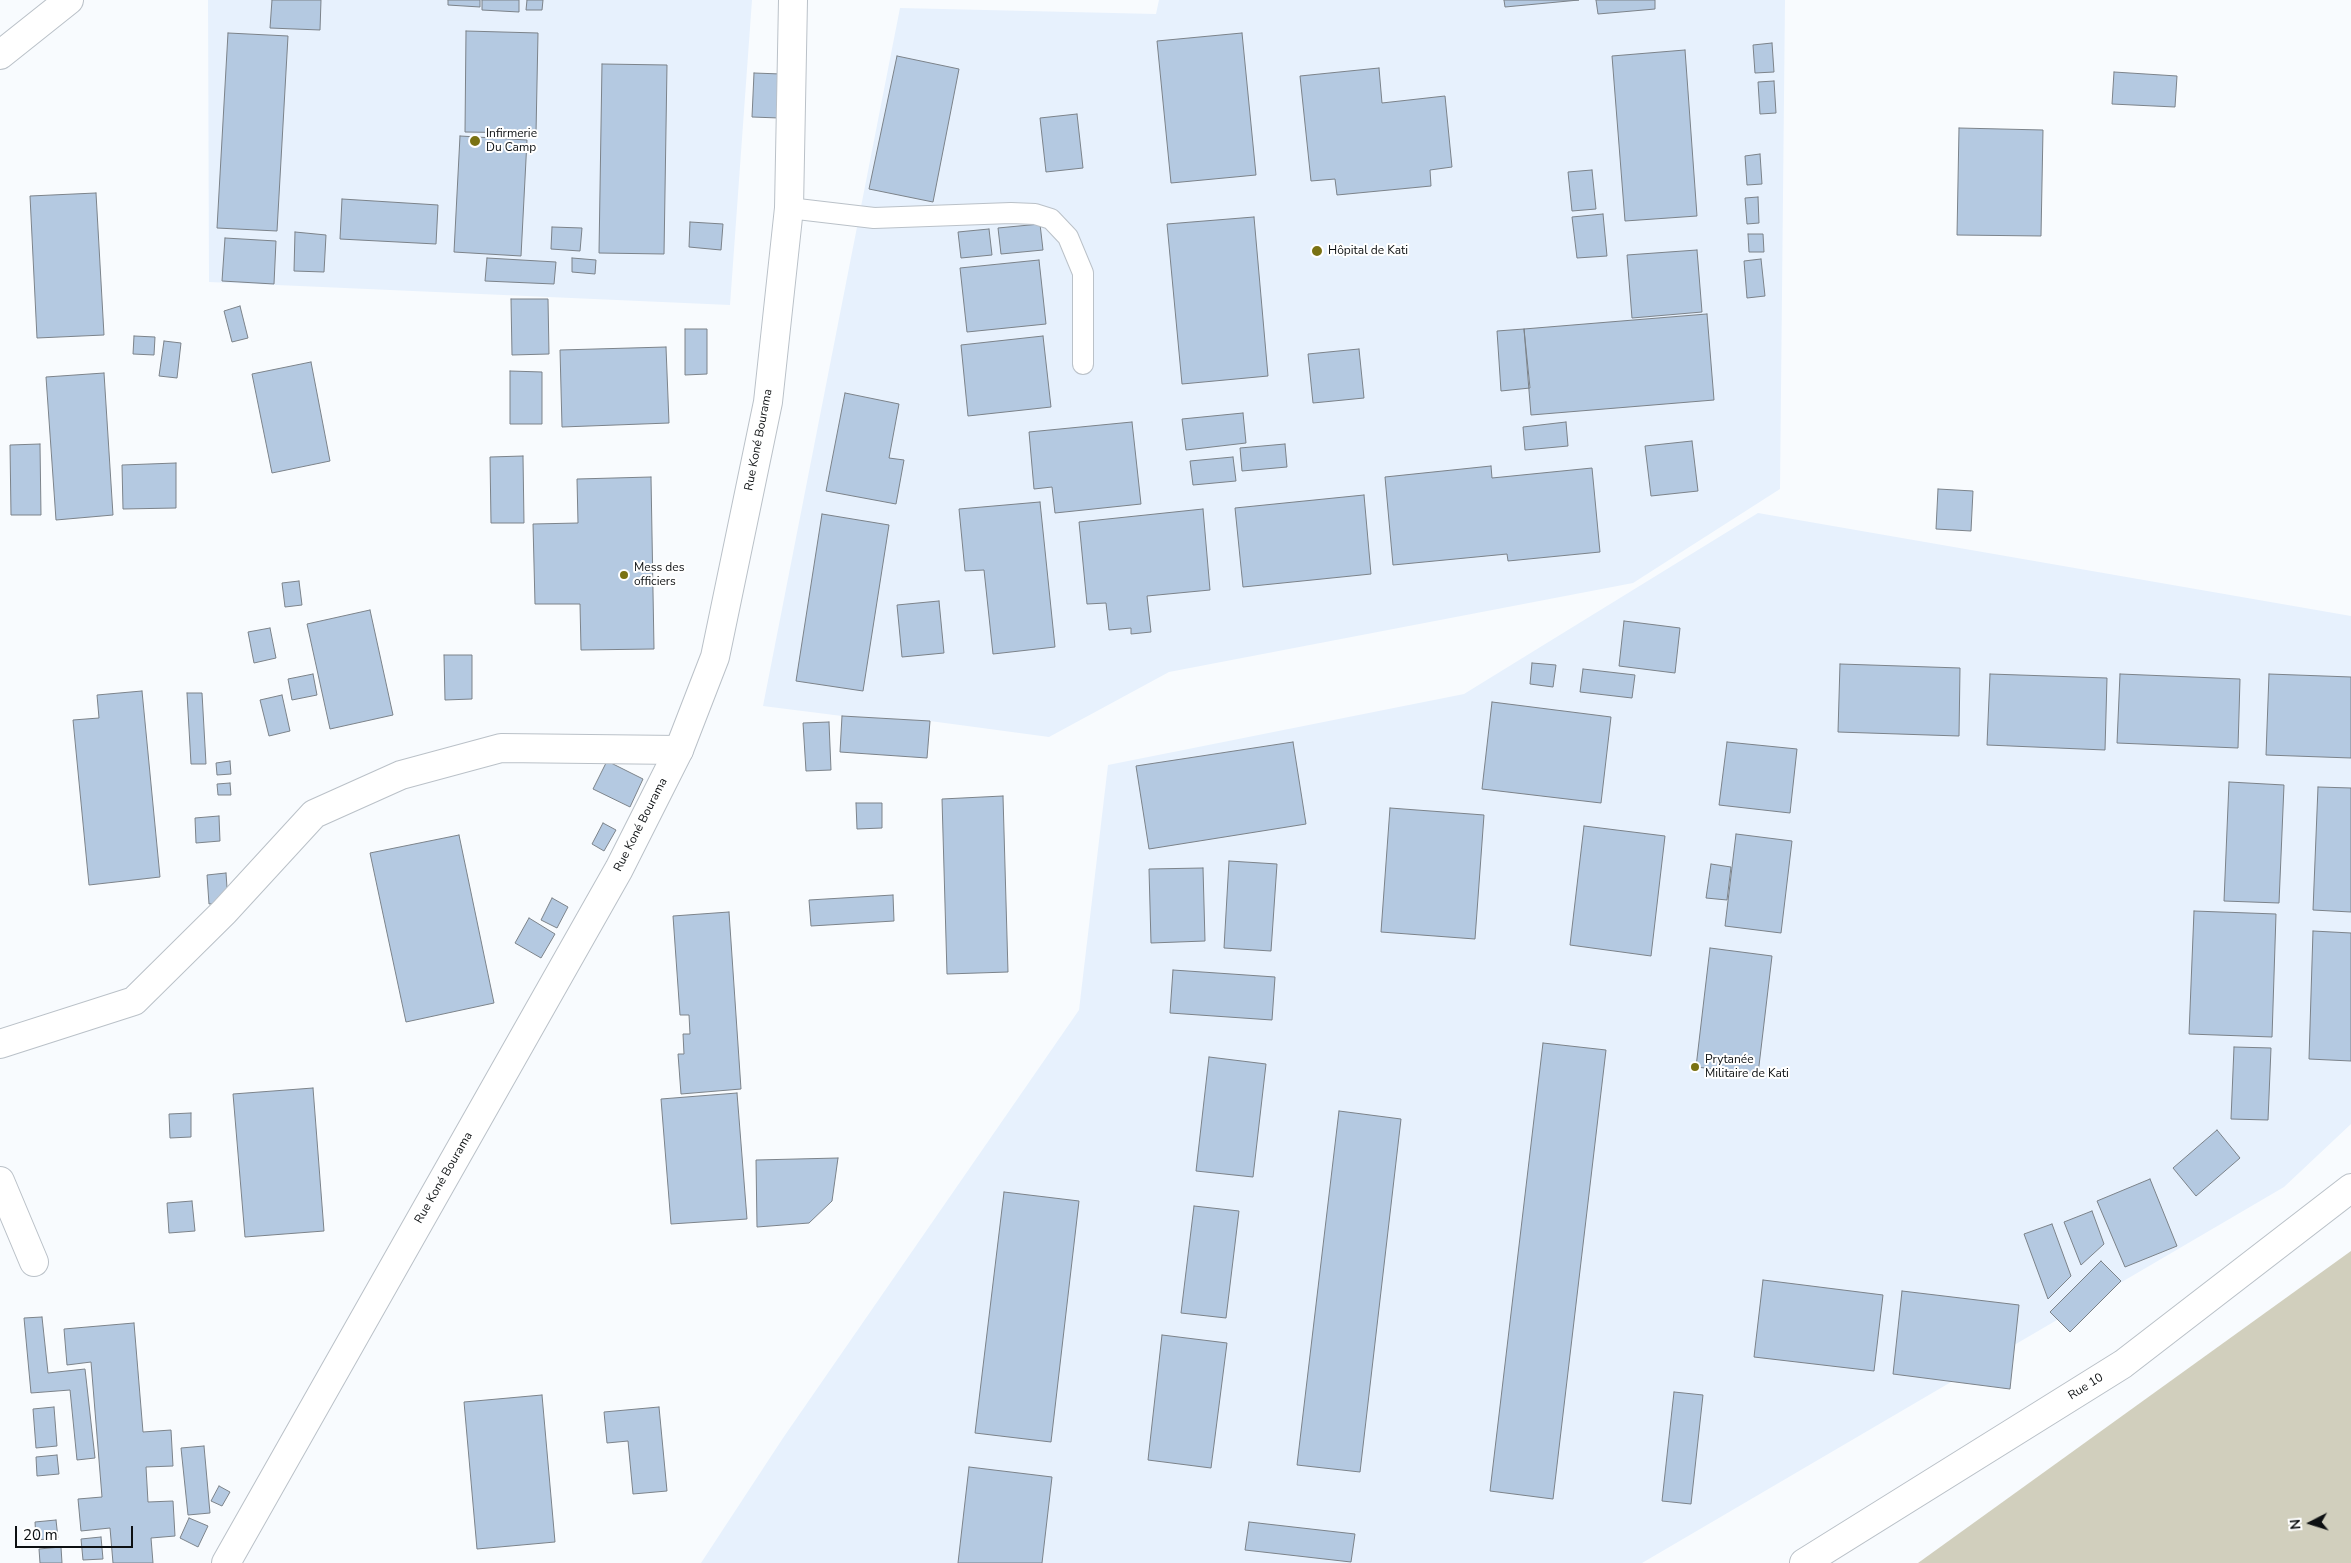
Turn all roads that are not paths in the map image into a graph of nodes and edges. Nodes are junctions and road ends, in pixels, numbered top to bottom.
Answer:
1 (69, 0) edge
2 (793, 0) edge
3 (0, 55) edge
4 (789, 208) junction
5 (1083, 364) dead end
6 (679, 750) junction
7 (0, 1044) edge
8 (0, 1181) edge
9 (2351, 1188) edge
10 (34, 1262) dead end
11 (226, 1563) edge
12 (1804, 1563) edge

1 - 3 main road
2 - 4 main road, Rue Koné Bourama
4 - 5 lane
4 - 6 main road, Rue Koné Bourama
6 - 7 main road
6 - 11 main road, Rue Koné Bourama
8 - 10 main road
9 - 12 main road, Rue 10

